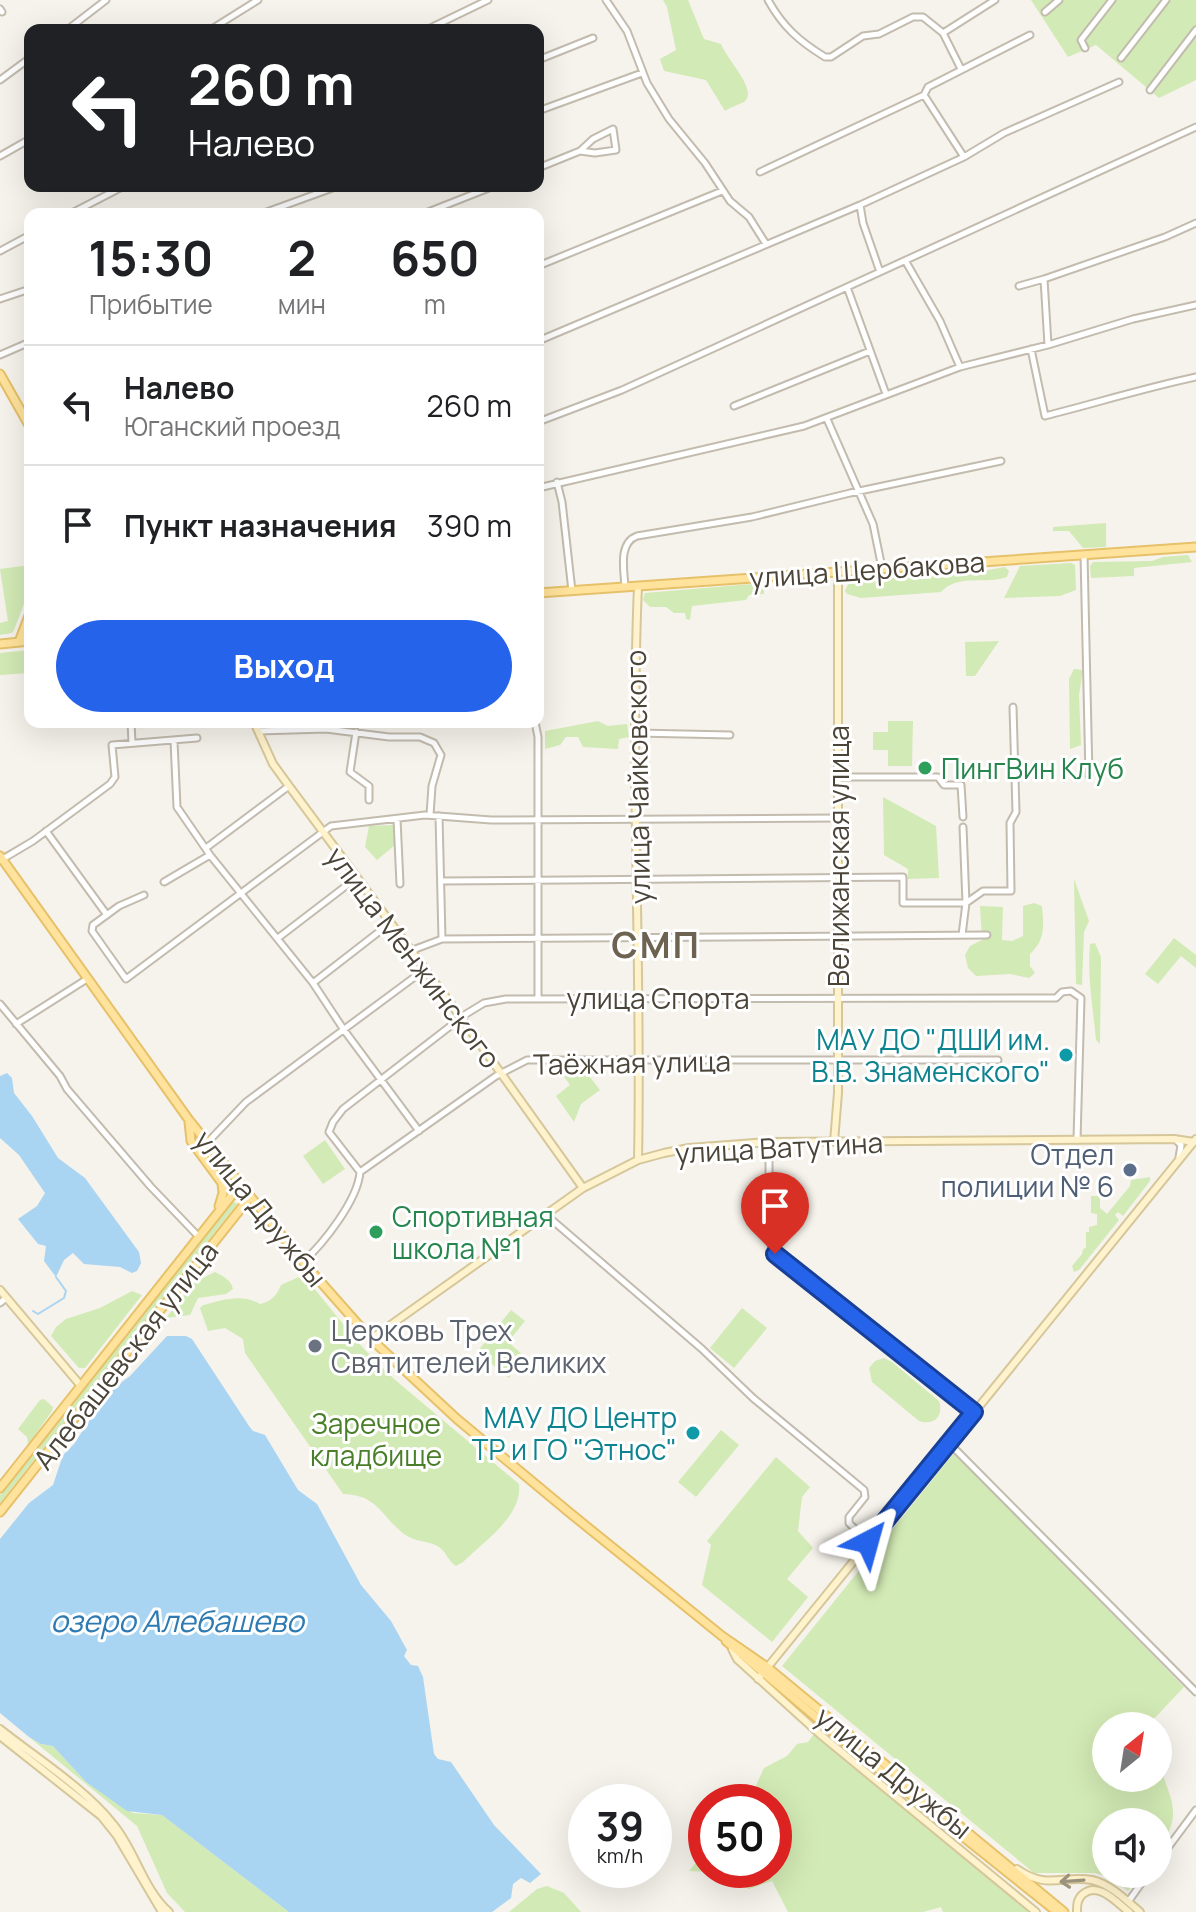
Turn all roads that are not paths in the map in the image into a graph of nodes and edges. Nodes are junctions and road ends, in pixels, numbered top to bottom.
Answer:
1 (106, 0) edge
2 (258, 0) edge
3 (488, 0) edge
4 (606, 0) edge
5 (768, 0) edge
6 (995, 0) edge
7 (1059, 0) edge
8 (1112, 0) edge
9 (1166, 0) edge
10 (1045, 12) dead end
11 (75, 24) edge
12 (220, 24) edge
13 (438, 24) edge
14 (1196, 30) edge
15 (943, 33) junction
16 (1030, 35) dead end
17 (593, 38) dead end
18 (1085, 48) dead end
19 (544, 58) edge
20 (1121, 58) dead end
21 (24, 62) edge
22 (961, 69) junction
23 (642, 73) junction
24 (0, 80) edge
25 (1119, 82) dead end
26 (1150, 90) dead end
27 (924, 95) junction
28 (544, 108) edge
29 (1196, 127) edge
30 (24, 142) edge
31 (580, 151) junction
32 (0, 156) edge
33 (964, 157) junction
34 (544, 166) edge
35 (760, 172) dead end
36 (722, 191) junction
37 (112, 192) edge
38 (322, 192) edge
39 (479, 192) edge
40 (860, 205) junction
41 (82, 208) edge
42 (278, 208) edge
43 (438, 208) edge
44 (1196, 223) edge
45 (24, 238) edge
46 (766, 244) junction
47 (0, 251) edge
48 (906, 262) junction
49 (544, 264) edge
50 (880, 272) junction
51 (1044, 279) junction
52 (1019, 286) dead end
53 (847, 287) junction
54 (24, 291) edge
55 (0, 299) edge
56 (1196, 305) edge
57 (544, 338) edge
58 (24, 345) edge
59 (1048, 345) junction
60 (1031, 349) junction
61 (870, 351) junction
62 (0, 355) edge
63 (960, 367) junction
64 (0, 374) edge
65 (1196, 377) edge
66 (886, 394) junction
67 (734, 406) dead end
68 (24, 416) edge
69 (827, 419) junction
70 (544, 420) edge
71 (1001, 461) dead end
72 (557, 482) junction
73 (544, 486) edge
74 (859, 491) junction
75 (1196, 547) edge
76 (1084, 554) junction
77 (882, 568) junction
78 (838, 571) junction
79 (638, 586) junction
80 (625, 587) junction
81 (572, 591) junction
82 (544, 593) edge
83 (24, 629) edge
84 (19, 642) junction
85 (24, 642) edge
86 (0, 644) edge
87 (1013, 707) dead end
88 (131, 728) edge
89 (256, 728) edge
90 (535, 728) edge
91 (257, 731) junction
92 (356, 732) junction
93 (637, 733) junction
94 (730, 735) dead end
95 (197, 738) dead end
96 (174, 741) junction
97 (132, 743) junction
98 (1089, 776) dead end
99 (839, 777) junction
100 (289, 786) junction
101 (369, 800) dead end
102 (430, 815) junction
103 (439, 816) junction
104 (963, 817) dead end
105 (638, 818) junction
106 (839, 818) junction
107 (397, 819) junction
108 (538, 819) junction
109 (963, 827) dead end
110 (46, 831) junction
111 (323, 833) junction
112 (206, 848) junction
113 (210, 855) junction
114 (1, 859) edge
115 (638, 878) junction
116 (839, 878) junction
117 (355, 879) junction
118 (537, 879) junction
119 (441, 881) junction
120 (164, 882) dead end
121 (400, 884) dead end
122 (242, 893) junction
123 (144, 895) dead end
124 (966, 903) junction
125 (107, 915) junction
126 (389, 924) junction
127 (962, 935) junction
128 (987, 935) dead end
129 (839, 936) junction
130 (278, 938) junction
131 (442, 939) junction
132 (537, 939) junction
133 (638, 939) junction
134 (410, 951) junction
135 (424, 970) junction
136 (87, 979) junction
137 (313, 983) junction
138 (837, 996) junction
139 (639, 997) junction
140 (538, 999) junction
141 (0, 1004) edge
142 (460, 1018) junction
143 (16, 1024) junction
144 (344, 1030) junction
145 (639, 1060) junction
146 (837, 1060) junction
147 (998, 1060) dead end
148 (501, 1074) junction
149 (381, 1079) junction
150 (189, 1120) junction
151 (419, 1131) junction
152 (1174, 1139) junction
153 (1077, 1140) junction
154 (1195, 1140) edge
155 (769, 1142) junction
156 (834, 1142) junction
157 (207, 1143) junction
158 (638, 1160) junction
159 (1177, 1163) junction
160 (360, 1172) junction
161 (240, 1185) junction
162 (583, 1188) junction
163 (250, 1197) junction
164 (219, 1211) junction
165 (544, 1214) junction
166 (198, 1236) junction
167 (303, 1262) junction
168 (0, 1290) edge
169 (3, 1301) edge
170 (371, 1339) junction
171 (81, 1386) junction
172 (974, 1412) junction
173 (949, 1443) junction
174 (0, 1488) edge
175 (0, 1512) edge
176 (868, 1542) junction
177 (722, 1636) junction
178 (762, 1673) junction
179 (1196, 1692) edge
180 (0, 1729) edge
181 (0, 1736) edge
182 (1196, 1810) edge
183 (1172, 1842) edge
184 (995, 1855) junction
185 (1138, 1888) edge
186 (1128, 1902) junction
187 (162, 1912) edge
188 (169, 1912) edge
189 (1036, 1912) edge
190 (1057, 1912) edge
191 (1064, 1912) edge
192 (1077, 1912) edge
193 (1129, 1912) edge
194 (1140, 1912) edge

1 - 11 street
2 - 12 street
3 - 13 street
4 - 23 street
5 - 15 street
6 - 15 street
7 - 10 street
8 - 18 street
9 - 20 street
14 - 26 street
15 - 22 street
16 - 22 street
17 - 19 street
21 - 24 street
22 - 27 street
23 - 28 street
23 - 36 street
25 - 33 street
27 - 33 street
27 - 35 street
29 - 48 street
30 - 32 street
31 - 31 street
31 - 34 street
33 - 40 street
36 - 46 street
36 - 49 street
37 - 41 street
38 - 42 street
39 - 43 street
40 - 46 street
40 - 50 street
44 - 51 street
45 - 47 street
46 - 57 street
48 - 50 street
48 - 63 street
50 - 53 street
51 - 52 street
51 - 59 street
53 - 61 street
53 - 70 street
54 - 55 street
56 - 59 street
58 - 62 street
59 - 60 street
60 - 63 street
60 - 65 street
61 - 66 street
61 - 67 street
63 - 66 street
64 - 68 main road
66 - 69 street
69 - 72 street
69 - 74 street
71 - 74 street
72 - 73 street
72 - 81 street
74 - 77 street
74 - 80 street
75 - 76 main road, улица Щербакова
76 - 77 main road, улица Щербакова
76 - 98 street
77 - 78 main road, улица Щербакова
78 - 79 main road, улица Щербакова
78 - 99 main road, Велижанская улица
79 - 80 main road, улица Щербакова
79 - 93 main road, улица Чайковского
80 - 81 main road, улица Щербакова
81 - 82 main road, улица Щербакова
83 - 84 main road
84 - 85 main road
84 - 86 main road
87 - 124 street
88 - 97 street
89 - 91 main road, улица Менжинского
90 - 108 street
91 - 92 street
91 - 100 main road, улица Менжинского
92 - 101 street
92 - 102 street
93 - 94 street
93 - 105 main road, улица Чайковского
95 - 96 street
96 - 97 street
96 - 112 street
97 - 110 street
99 - 104 street
99 - 106 main road, Велижанская улица
100 - 111 main road, улица Менжинского
100 - 112 street
102 - 103 street
102 - 107 street
103 - 108 street
103 - 119 street
105 - 106 street
105 - 108 street
105 - 115 main road, улица Чайковского
106 - 116 main road, Велижанская улица
107 - 111 street
107 - 121 street
108 - 118 street
109 - 124 street
110 - 114 street
110 - 125 street
111 - 117 main road, улица Менжинского
111 - 122 street
112 - 113 street
113 - 120 street
113 - 122 street
114 - 136 main road, улица Дружбы
115 - 116 street
115 - 118 street
115 - 133 main road, улица Чайковского
116 - 124 street
116 - 129 main road, Велижанская улица
117 - 126 main road, улица Менжинского
117 - 130 street
118 - 119 street
118 - 132 street
119 - 131 street
122 - 125 street
122 - 130 street
123 - 125 street
124 - 127 street
126 - 134 main road, улица Менжинского
126 - 137 street
127 - 128 street
127 - 129 street
129 - 133 street
129 - 138 main road, Велижанская улица
130 - 137 street
131 - 132 street
131 - 134 street
132 - 133 street
132 - 140 street
133 - 139 main road, улица Чайковского
134 - 135 main road, улица Менжинского
135 - 142 main road, улица Менжинского
135 - 144 street
136 - 143 street
136 - 150 main road, улица Дружбы
137 - 144 street
138 - 139 street, улица Спорта
138 - 146 main road, Велижанская улица
138 - 153 street, улица Спорта
139 - 140 street, улица Спорта
139 - 145 main road, улица Чайковского
140 - 142 street, улица Спорта
141 - 143 street
142 - 148 main road, улица Менжинского
142 - 149 street, улица Спорта
143 - 166 street
144 - 149 street
144 - 157 street
145 - 146 street, Таёжная улица
145 - 148 street, Таёжная улица
145 - 158 main road, улица Чайковского
146 - 147 street, Таёжная улица
146 - 156 main road, Велижанская улица
148 - 151 street, Таёжная улица
148 - 162 main road, улица Менжинского
149 - 151 street
149 - 160 street, улица Спорта
150 - 157 main road, улица Дружбы
150 - 164 main road
151 - 160 street, Таёжная улица
152 - 153 main road, улица Ватутина
152 - 154 main road, улица Ватутина
152 - 159 street
153 - 156 main road, улица Ватутина
154 - 159 main road
155 - 156 main road, улица Ватутина
155 - 158 main road, улица Ватутина
155 - 172 street
157 - 161 main road, улица Дружбы
158 - 162 main road, улица Ватутина
159 - 172 main road
160 - 167 street
161 - 163 main road, улица Дружбы
161 - 164 main road, Алебашевская улица
162 - 165 main road, улица Ватутина
163 - 167 main road, улица Дружбы
163 - 175 main road, Алебашевская улица
164 - 166 main road, Алебашевская улица
165 - 170 main road, улица Ватутина
165 - 176 street
166 - 171 main road, Алебашевская улица
167 - 170 main road, улица Дружбы
168 - 169 main road
169 - 171 main road
170 - 177 main road, улица Дружбы
171 - 174 main road, Алебашевская улица
172 - 173 main road
173 - 176 main road
173 - 179 street
176 - 178 main road
177 - 178 main road, улица Дружбы
177 - 178 main road, улица Дружбы
178 - 184 main road, улица Дружбы
178 - 189 main road
178 - 190 main road, улица Дружбы
180 - 188 main road
181 - 187 main road
182 - 183 street
186 -> 184 main road
184 - 191 main road, улица Дружбы
185 - 186 street
186 - 194 main road
192 - 193 main road

